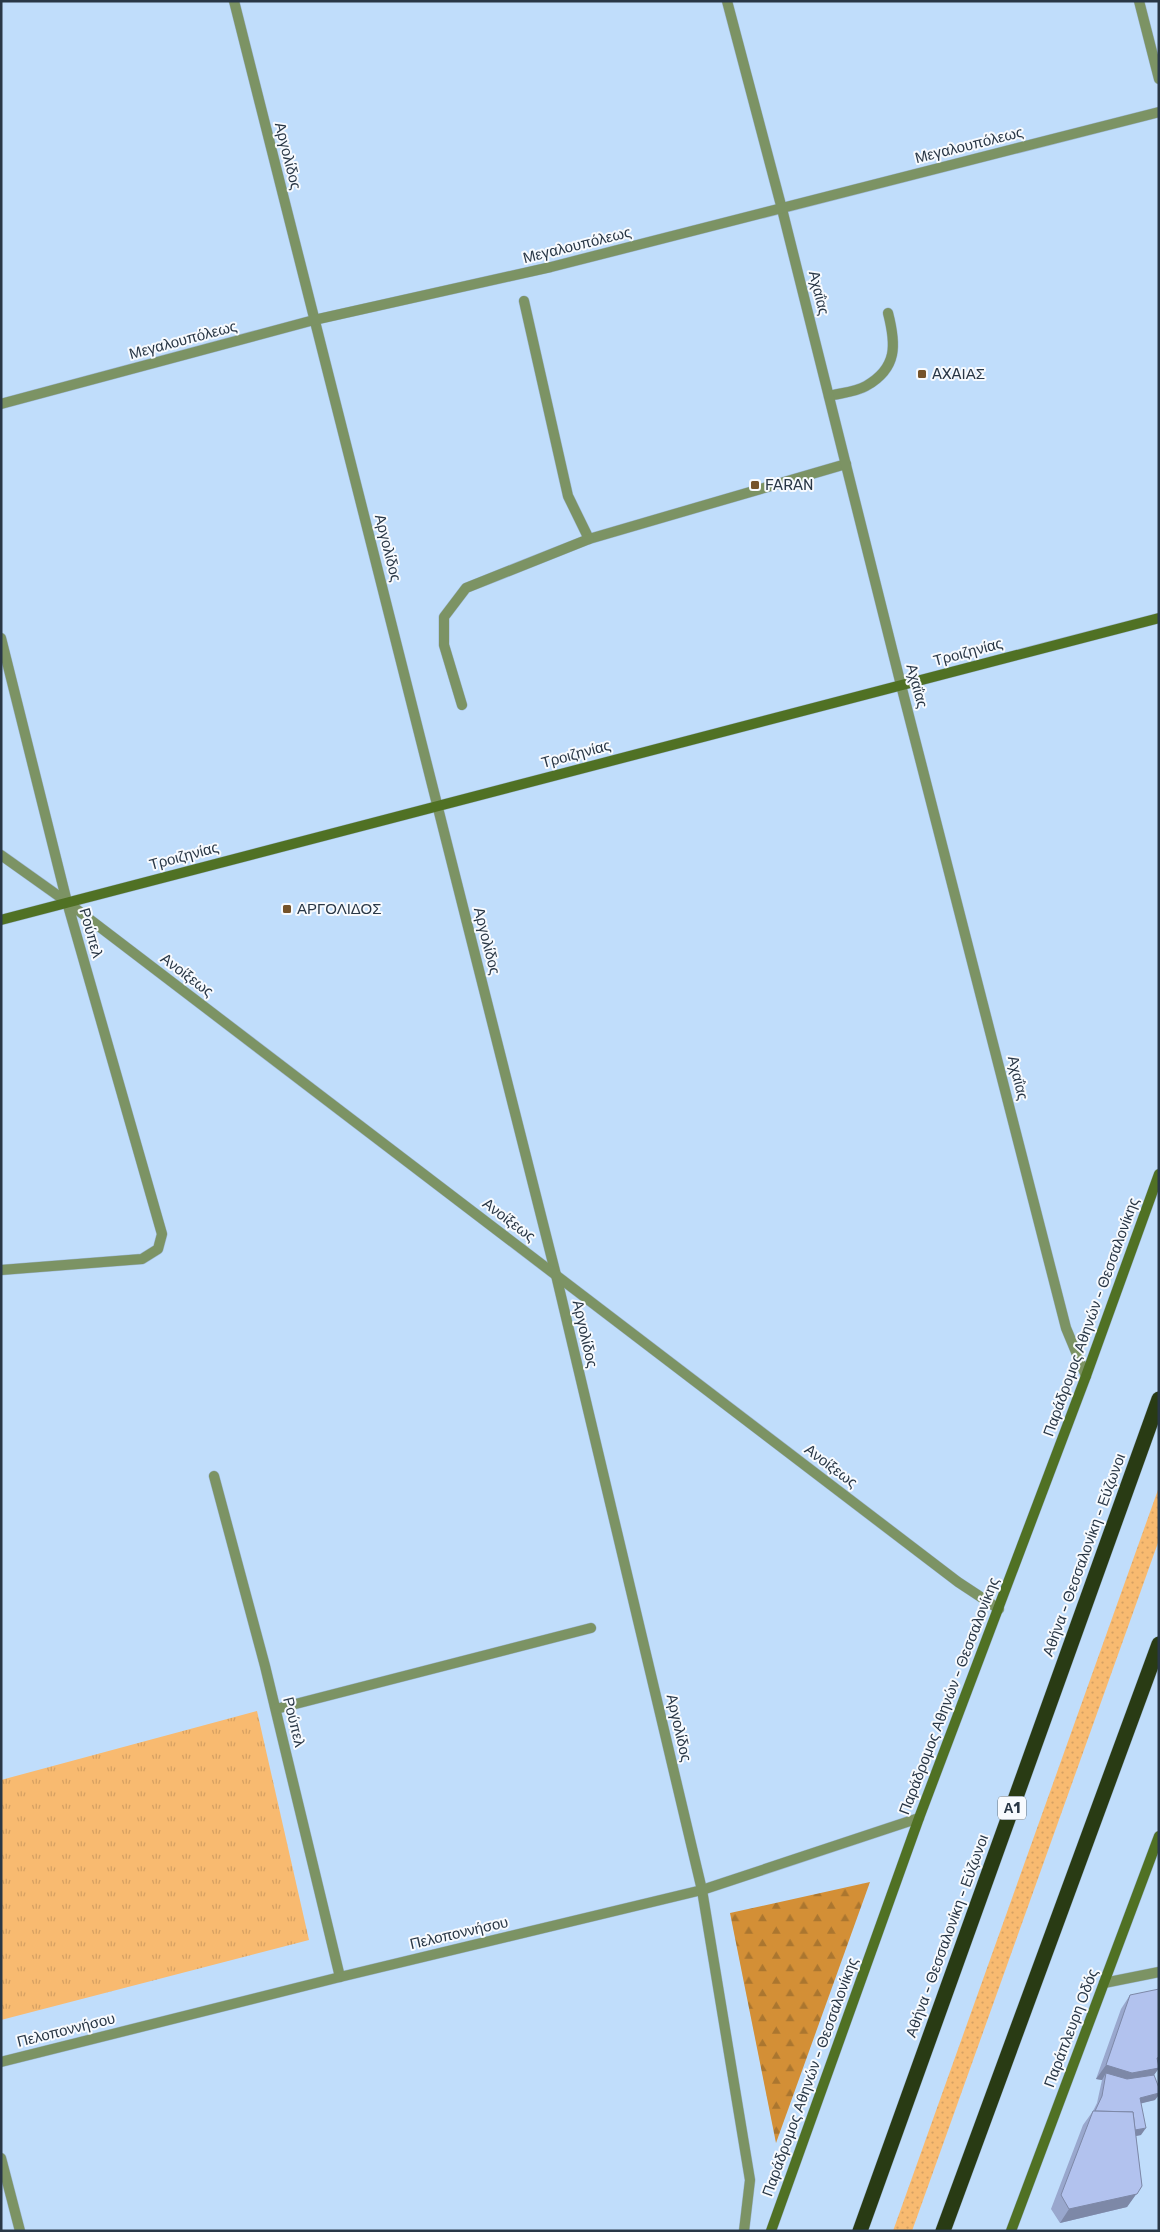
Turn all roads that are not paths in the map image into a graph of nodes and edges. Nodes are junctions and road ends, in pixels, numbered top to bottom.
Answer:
1 (234, 1) edge
2 (727, 1) edge
3 (1139, 1) edge
4 (1159, 79) edge
5 (1159, 112) edge
6 (782, 209) junction
7 (524, 301) dead end
8 (888, 313) dead end
9 (314, 320) junction
10 (829, 396) junction
11 (1, 404) edge
12 (846, 464) junction
13 (589, 539) junction
14 (1159, 618) edge
15 (1, 638) edge
16 (901, 685) junction
17 (462, 706) dead end
18 (437, 806) junction
19 (1, 855) edge
20 (67, 902) junction
21 (1, 920) edge
22 (1159, 1174) edge
23 (1, 1270) edge
24 (556, 1275) junction
25 (1086, 1376) junction
26 (1159, 1399) edge
27 (214, 1476) dead end
28 (999, 1608) junction
29 (592, 1628) dead end
30 (1159, 1644) edge
31 (276, 1709) junction
32 (919, 1818) junction
33 (1159, 1836) edge
34 (702, 1890) junction
35 (1159, 1972) edge
36 (340, 1977) junction
37 (1104, 1983) junction
38 (1, 2062) edge
39 (1, 2158) edge
40 (20, 2231) edge
41 (744, 2231) edge
42 (771, 2231) edge
43 (860, 2231) edge
44 (943, 2231) edge
45 (1011, 2231) edge

1 - 9 street, Αργολίδος
2 - 6 street, Αχαΐας
3 - 4 street
5 - 6 street, Μεγαλουπόλεως
6 - 9 street, Μεγαλουπόλεως
6 - 10 street, Αχαΐας
7 - 13 street
8 - 10 street
9 - 11 street, Μεγαλουπόλεως
9 - 18 street, Αργολίδος
10 - 12 street, Αχαΐας
12 - 13 street
12 - 16 street, Αχαΐας
13 - 17 street
14 - 16 main road, Τροιζηνίας
15 - 20 street, Ρούπελ
16 - 18 main road, Τροιζηνίας
16 - 25 street, Αχαΐας
18 - 20 main road, Τροιζηνίας
18 - 24 street, Αργολίδος
19 - 20 street, Ανοίξεως
20 - 21 main road, Τροιζηνίας
20 - 23 street, Ρούπελ
20 - 24 street, Ανοίξεως
22 - 25 main road, Παράδρομος Αθηνών - Θεσσαλονίκης
24 - 28 street, Ανοίξεως
24 - 34 street, Αργολίδος
25 - 28 main road, Παράδρομος Αθηνών - Θεσσαλονίκης
26 - 43 highway, Αθήνα - Θεσσαλονίκη - Εύζωνοι / Α1
27 - 31 street, Ρούπελ
28 - 32 main road, Παράδρομος Αθηνών - Θεσσαλονίκης
29 - 31 street
30 - 44 highway
31 - 36 street, Ρούπελ
32 - 34 street, Πελοποννήσου
32 - 42 main road, Παράδρομος Αθηνών - Θεσσαλονίκης
33 - 37 main road, Παράπλευρη Οδός
34 - 36 street, Πελοποννήσου
34 - 41 street, Αργολίδος
35 - 37 street
36 - 38 street, Πελοποννήσου
37 - 45 main road, Παράπλευρη Οδός
39 - 40 street

